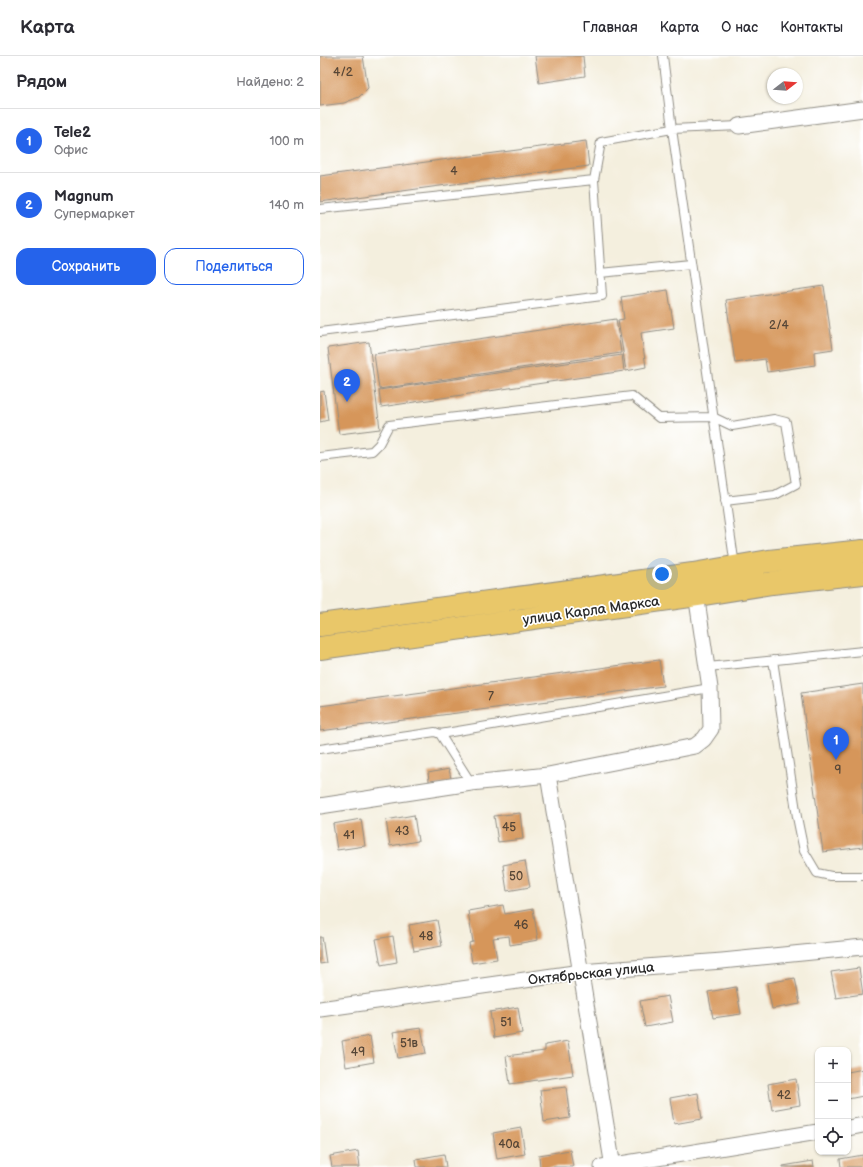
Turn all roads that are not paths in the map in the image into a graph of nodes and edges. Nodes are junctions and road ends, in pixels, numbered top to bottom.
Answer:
1 (663, 56) edge
2 (863, 109) edge
3 (739, 126) joint
4 (672, 129) junction
5 (594, 180) junction
6 (320, 209) edge
7 (691, 264) junction
8 (600, 273) junction
9 (320, 332) edge
10 (713, 417) junction
11 (320, 457) edge
12 (725, 501) junction
13 (863, 551) edge
14 (863, 573) edge
15 (693, 574) junction
16 (736, 578) junction
17 (697, 595) junction
18 (320, 625) edge
19 (320, 648) edge
20 (863, 652) edge
21 (774, 660) junction
22 (708, 667) junction
23 (710, 688) junction
24 (440, 734) junction
25 (320, 749) edge
26 (548, 775) junction
27 (471, 783) junction
28 (320, 806) edge
29 (863, 876) edge
30 (863, 947) edge
31 (581, 972) junction
32 (320, 1009) edge
33 (863, 1125) edge
34 (851, 1127) edge
35 (815, 1132) edge
36 (609, 1166) edge

1 - 4 lane
2 - 3 street
3 - 4 lane
4 - 5 lane
4 - 7 lane
5 - 6 lane
5 - 8 lane
7 - 8 lane
7 - 10 lane
8 - 9 lane
10 - 11 lane
10 - 12 lane
10 - 12 lane
12 - 16 lane
13 - 16 main road, улица Карла Маркса
14 - 16 main road, улица Карла Маркса
15 - 16 main road, улица Карла Маркса
15 - 17 street
15 - 18 main road, улица Карла Маркса
16 - 17 main road, улица Карла Маркса
17 - 19 main road, улица Карла Маркса
17 - 22 street
20 - 21 lane
21 - 22 lane
21 - 29 lane
22 - 23 street
23 - 24 lane
23 - 26 street
24 - 25 lane
24 - 27 lane
26 - 27 street
26 - 31 street
27 - 28 street
30 - 31 street, Октябрьская улица
31 - 32 street, Октябрьская улица
31 - 36 street
33 - 34 street
35 - 36 street

